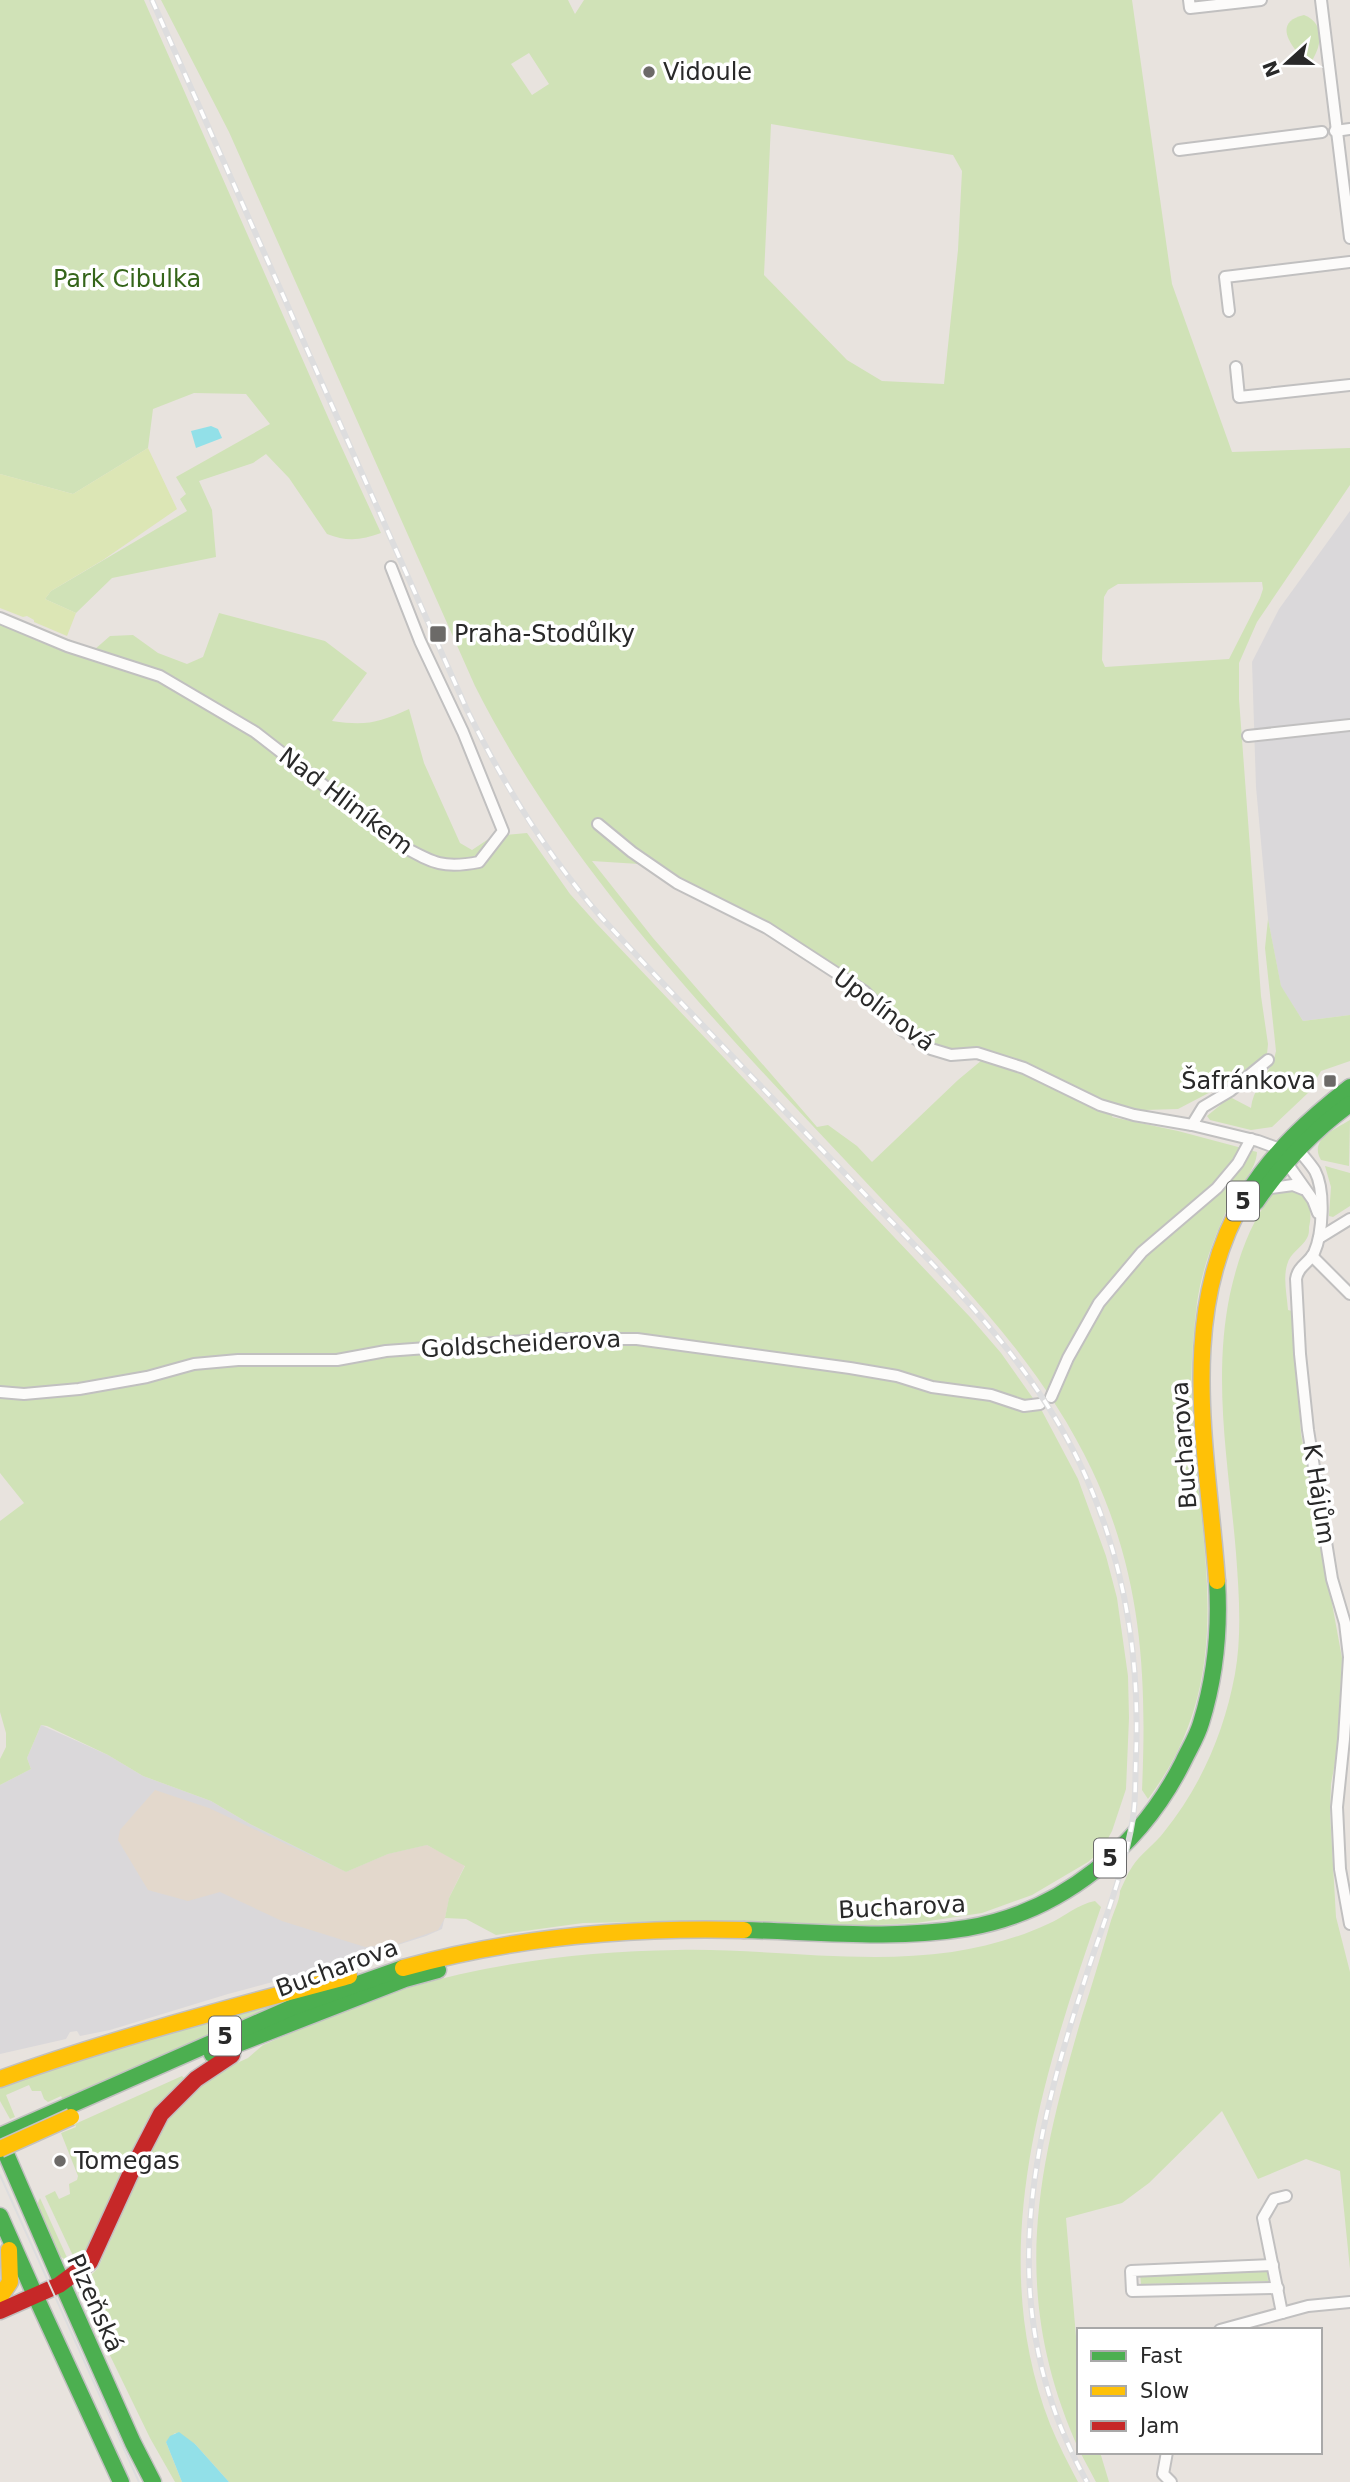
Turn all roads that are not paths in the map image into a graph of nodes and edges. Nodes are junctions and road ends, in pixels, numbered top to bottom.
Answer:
1 (1189, 0) edge
2 (1261, 0) edge
3 (1321, 0) edge
4 (1341, 130) edge
5 (1322, 132) dead end
6 (1179, 150) dead end
7 (1350, 238) edge
8 (1350, 262) edge
9 (1229, 311) dead end
10 (1236, 367) dead end
11 (1350, 385) edge
12 (391, 567) dead end
13 (0, 618) edge
14 (1350, 725) edge
15 (1248, 736) dead end
16 (598, 824) dead end
17 (1268, 1060) dead end
18 (1350, 1087) edge
19 (1350, 1104) edge
20 (1192, 1125) junction
21 (1251, 1139) junction
22 (1298, 1149) junction
23 (1282, 1156) junction
24 (1265, 1189) junction
25 (1306, 1191) junction
26 (1320, 1219) junction
27 (1350, 1219) edge
28 (1319, 1238) junction
29 (1312, 1256) junction
30 (1350, 1294) edge
31 (0, 1392) edge
32 (1051, 1397) dead end
33 (1040, 1404) dead end
34 (1347, 1623) edge
35 (1350, 1924) edge
36 (498, 1952) junction
37 (459, 1960) junction
38 (387, 1971) junction
39 (258, 2036) junction
40 (45, 2063) junction
41 (0, 2070) edge
42 (0, 2079) edge
43 (69, 2111) junction
44 (0, 2138) edge
45 (0, 2149) edge
46 (1286, 2196) dead end
47 (3, 2223) edge
48 (1273, 2265) junction
49 (62, 2283) junction
50 (1278, 2288) junction
51 (35, 2295) junction
52 (0, 2297) edge
53 (1350, 2302) edge
54 (0, 2312) edge
55 (1282, 2313) junction
56 (1227, 2328) edge
57 (1167, 2454) edge
58 (121, 2482) edge
59 (153, 2482) edge
60 (1171, 2482) edge

1 - 2 street
3 - 4 street
4 - 7 street
5 - 6 street
8 - 9 street
10 - 11 street
12 - 13 street, Nad Hliníkem
14 - 15 street
16 - 20 street, Upolínová
17 - 20 street
18 - 23 main road, Bucharova / 5
19 - 22 main road, Bucharova / 5
20 - 21 street, Upolínová
21 - 23 street, Upolínová
21 - 32 street
22 - 23 main road, Bucharova / 5
22 - 26 street, K Hájům
23 - 24 main road, Bucharova / 5
23 - 25 street
23 - 36 main road, Bucharova / 5
24 - 25 street
24 - 36 main road, Bucharova / 5
25 - 26 street
26 - 28 street, K Hájům
27 - 28 street
28 - 29 street, K Hájům
29 - 30 street
29 - 34 street, K Hájům
31 - 33 street, Goldscheiderova
34 - 35 street, K Hájům
36 - 37 main road, Bucharova / 5
37 - 38 main road, Bucharova / 5
37 - 39 main road, Bucharova / 5
38 - 40 main road
38 - 43 main road, Bucharova / 5
39 - 43 main road, Bucharova / 5
39 - 49 main road
40 - 41 main road
40 - 42 main road
43 - 44 main road, 5
43 - 45 main road, 5, bridge
44 - 49 main road, Plzeňská
46 - 48 street
47 - 51 main road, Plzeňská
47 - 52 main road
48 - 50 street
48 - 50 street
49 - 51 main road
49 - 59 main road, Plzeňská
50 - 55 street
51 - 54 main road
51 - 58 main road, Plzeňská
53 - 55 street
55 - 56 street
57 - 60 street

